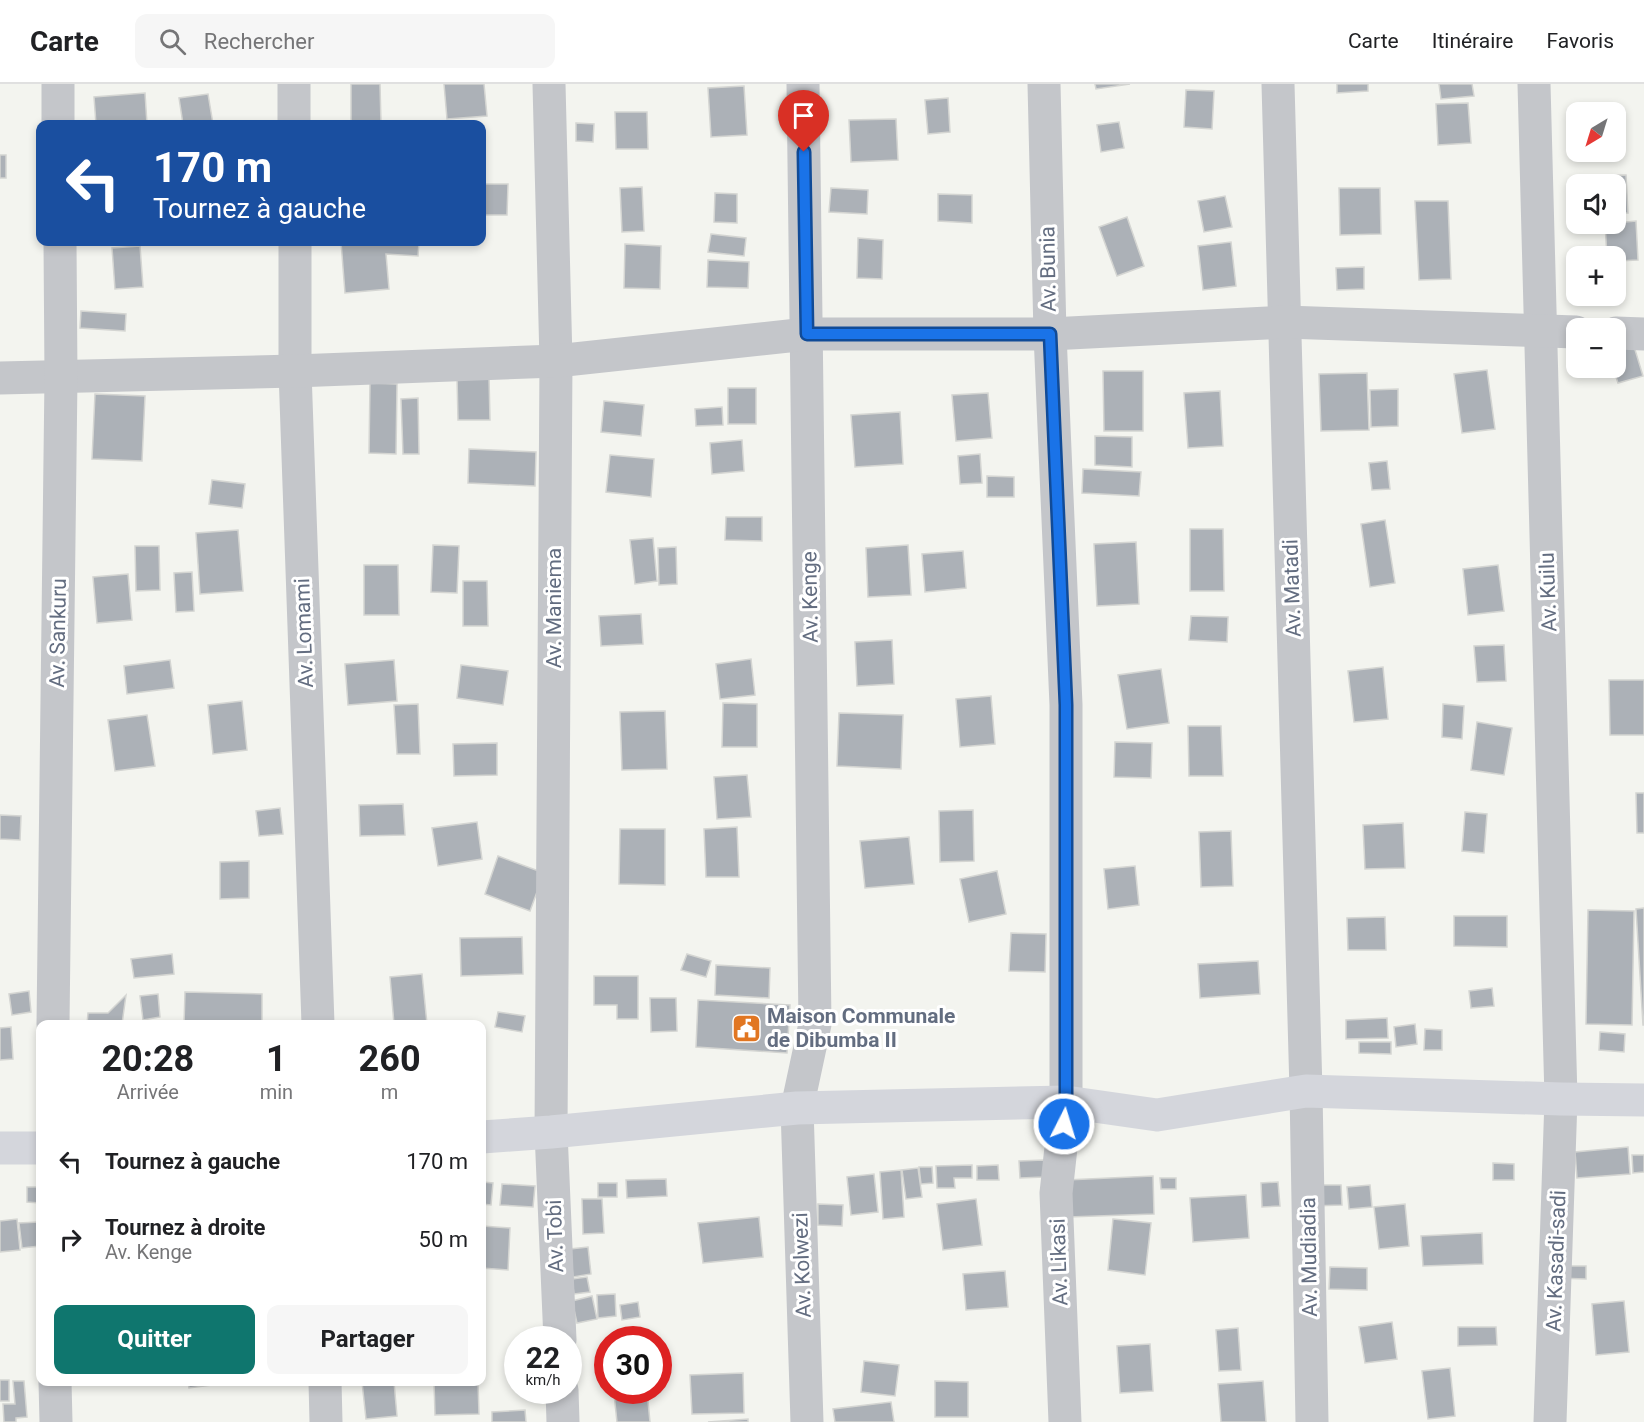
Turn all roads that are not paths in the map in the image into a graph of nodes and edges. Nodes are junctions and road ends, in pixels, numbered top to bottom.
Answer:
1 (58, 84) edge
2 (294, 84) edge
3 (549, 84) edge
4 (803, 84) edge
5 (1044, 84) edge
6 (1278, 84) edge
7 (1534, 84) edge
8 (58, 120) edge
9 (294, 120) edge
10 (60, 246) edge
11 (294, 246) edge
12 (1285, 322) junction
13 (1540, 332) junction
14 (1566, 333) edge
15 (1626, 333) edge
16 (807, 334) junction
17 (1050, 334) junction
18 (1644, 334) edge
19 (556, 361) junction
20 (295, 371) junction
21 (61, 377) junction
22 (0, 378) edge
23 (53, 1020) edge
24 (318, 1020) edge
25 (1306, 1091) junction
26 (1561, 1099) junction
27 (1644, 1100) edge
28 (1066, 1102) junction
29 (797, 1108) junction
30 (551, 1132) junction
31 (486, 1137) edge
32 (0, 1148) edge
33 (36, 1148) edge
34 (559, 1326) edge
35 (55, 1386) edge
36 (325, 1386) edge
37 (562, 1404) edge
38 (56, 1422) edge
39 (326, 1422) edge
40 (563, 1422) edge
41 (807, 1422) edge
42 (1065, 1422) edge
43 (1312, 1422) edge
44 (1550, 1422) edge

1 - 8 street
2 - 9 street
3 - 19 street, Av. Maniema
4 - 16 street, Av. Kenge
5 - 17 street, Av. Bunia
6 - 12 street, Av. Matadi
7 - 13 street, Av. Kuilu
10 - 21 street, Av. Sankuru
11 - 20 street, Av. Lomami
12 - 13 street
12 - 17 street
12 - 25 street, Av. Matadi
13 - 14 street
13 - 26 street, Av. Kuilu
15 - 18 street
16 - 17 street
16 - 19 street
16 - 29 street, Av. Kenge
17 - 28 street, Av. Bunia
19 - 20 street
19 - 30 street, Av. Maniema
20 - 21 street
20 - 24 street, Av. Lomami
21 - 22 street
21 - 23 street, Av. Sankuru
25 - 26 highway
25 - 28 highway
25 - 43 street, Av. Mudiadia
26 - 27 highway
26 - 44 street, Av. Kasadi-sadi
28 - 29 highway
28 - 42 street, Av. Likasi
29 - 30 highway
29 - 41 street, Av. Kolwezi
30 - 31 highway
30 - 34 street, Av. Tobi
32 - 33 highway
35 - 38 street
36 - 39 street
37 - 40 street

